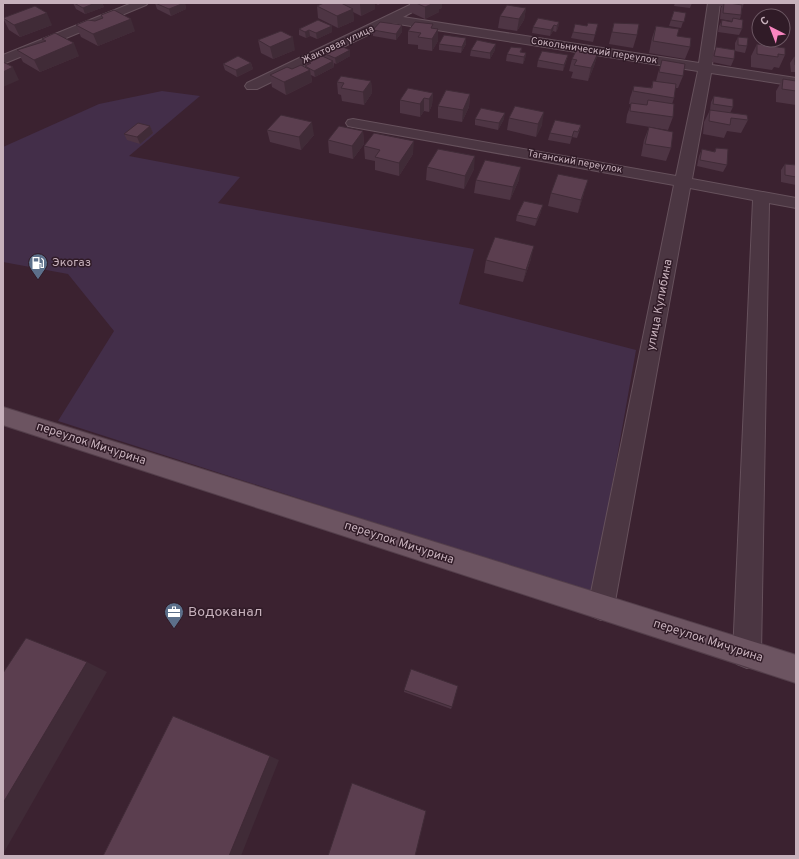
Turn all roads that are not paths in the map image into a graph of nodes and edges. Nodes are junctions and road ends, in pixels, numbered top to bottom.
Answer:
1 (142, 3) edge
2 (423, 3) edge
3 (714, 3) edge
4 (392, 20) junction
5 (3, 60) edge
6 (705, 68) junction
7 (796, 82) edge
8 (252, 86) dead end
9 (353, 123) dead end
10 (684, 182) junction
11 (761, 196) junction
12 (796, 203) edge
13 (3, 416) edge
14 (602, 607) junction
15 (747, 654) junction
16 (796, 669) edge

1 - 5 street
2 - 4 street, Жактовая улица
3 - 6 street, улица Кулибина
4 - 6 street, Сокольнический переулок
4 - 8 street, Жактовая улица
6 - 7 street, Сокольнический переулок
6 - 10 street, улица Кулибина
9 - 10 street, Таганский переулок
10 - 11 street, Таганский переулок
10 - 14 street, улица Кулибина
11 - 12 street, Таганский переулок
11 - 15 street
13 - 14 main road, переулок Мичурина
14 - 15 main road, переулок Мичурина
15 - 16 main road, переулок Мичурина

